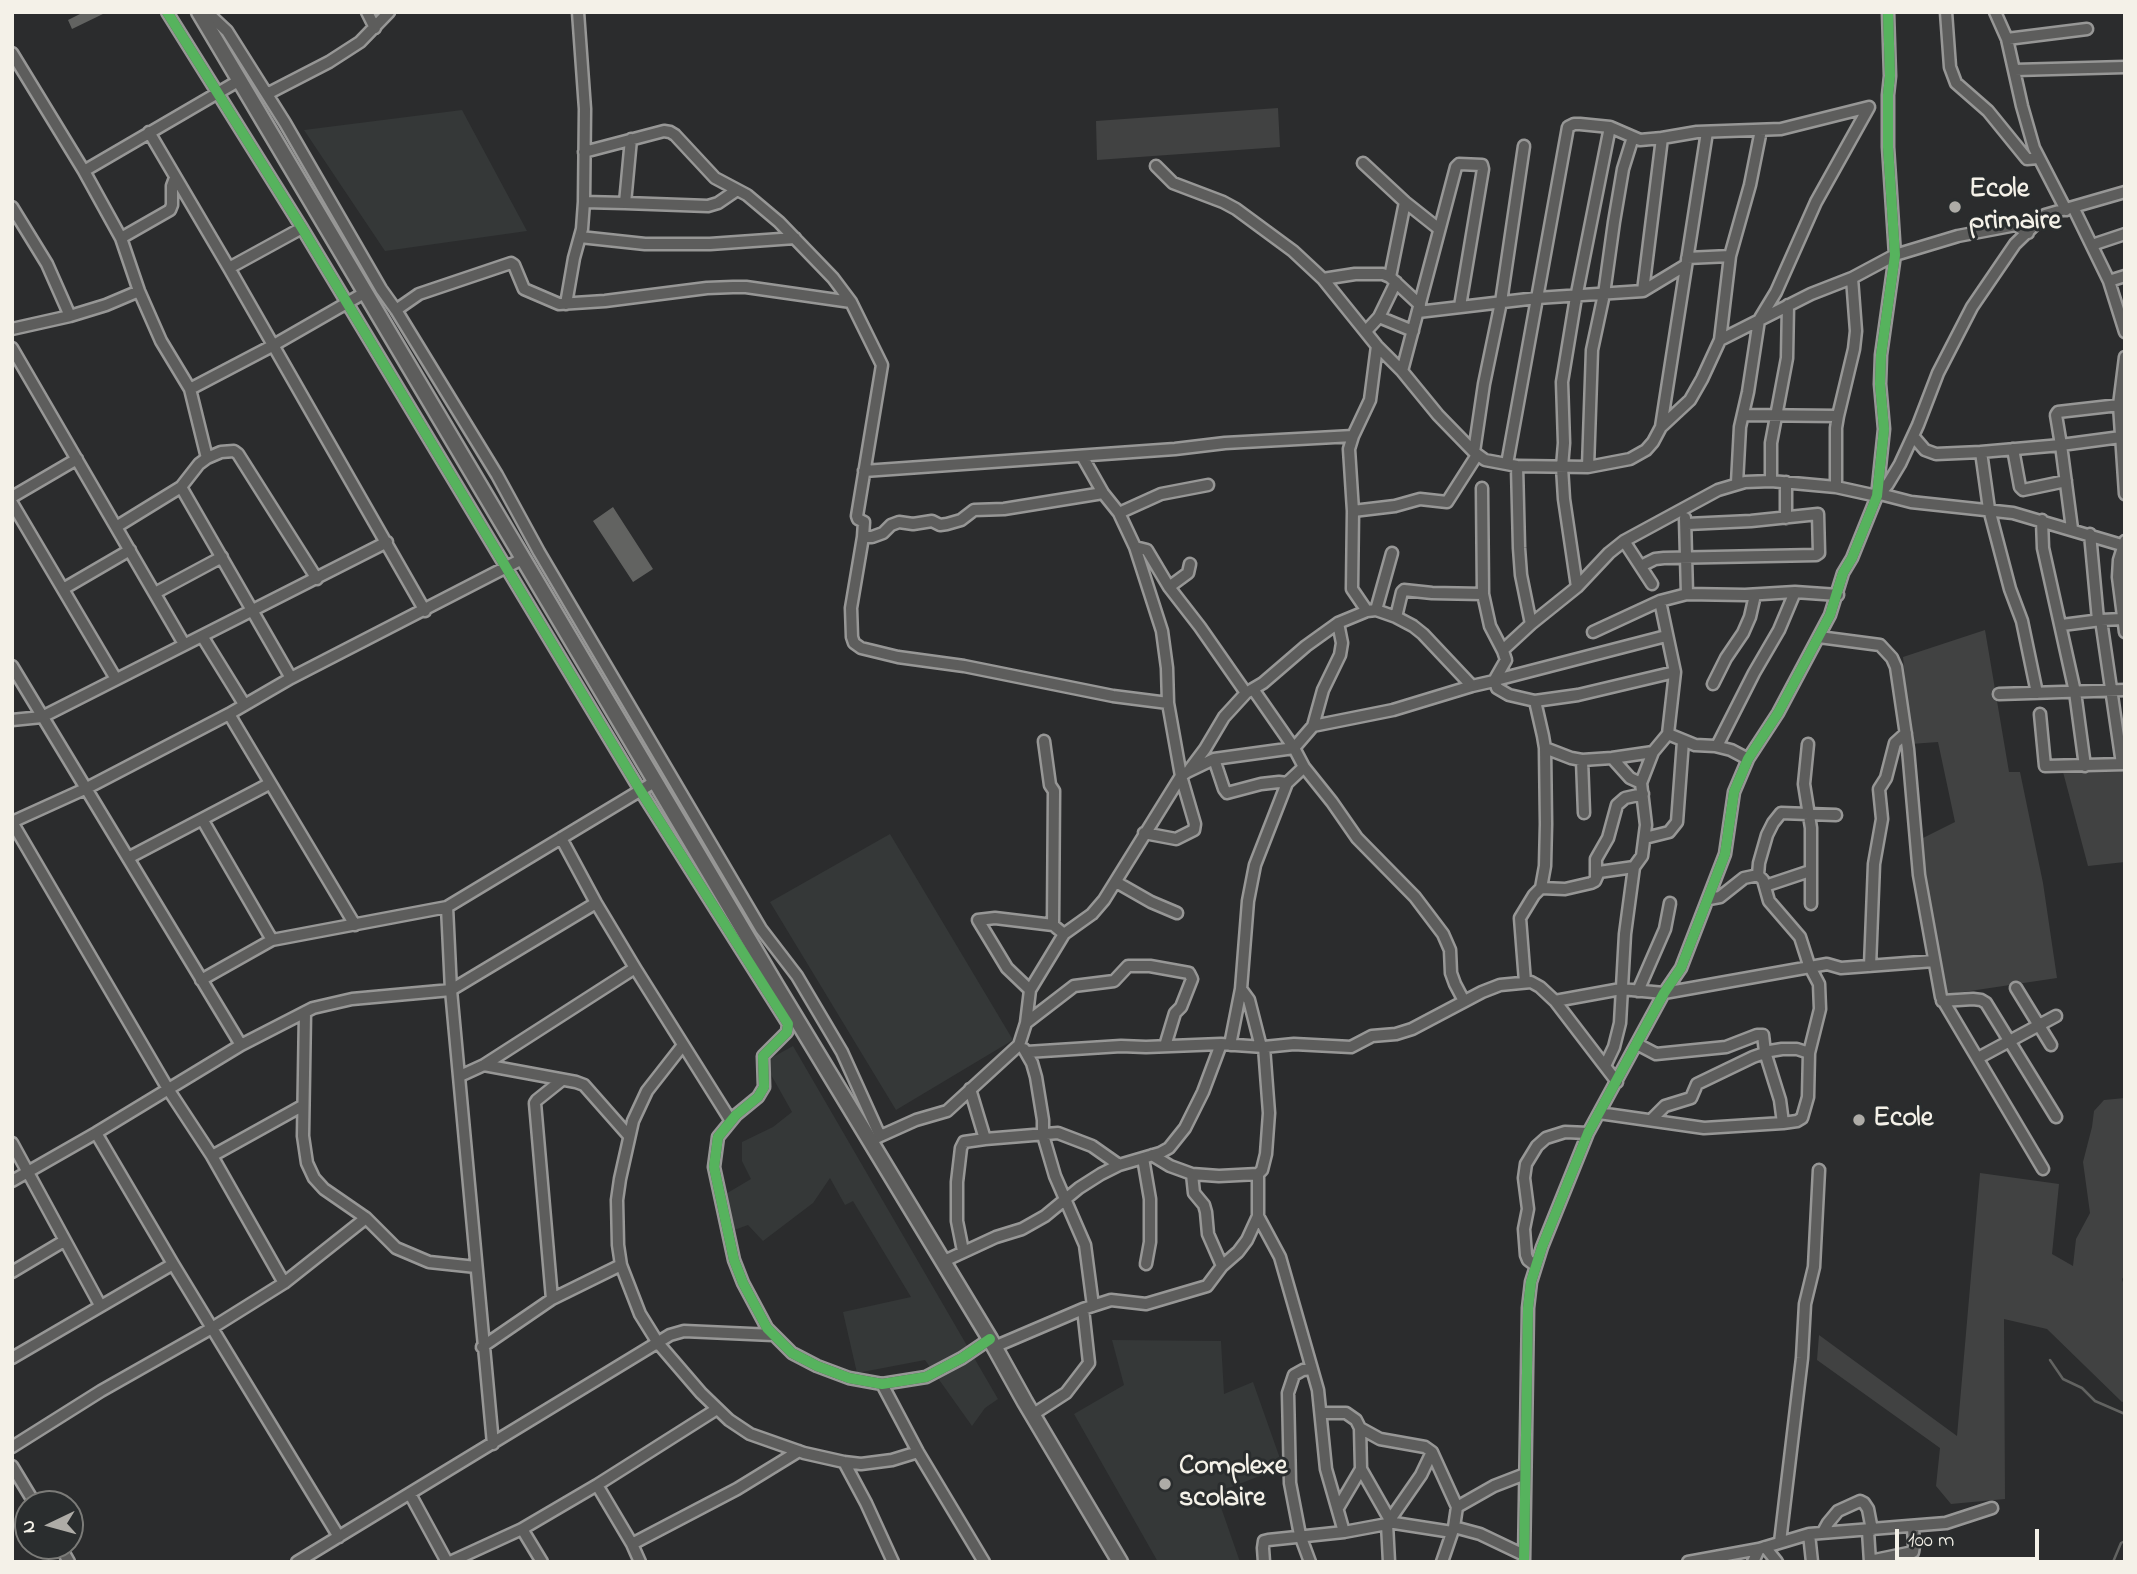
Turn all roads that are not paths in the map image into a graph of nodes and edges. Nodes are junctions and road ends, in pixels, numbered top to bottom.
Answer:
1 (167, 12) edge
2 (367, 12) edge
3 (389, 12) edge
4 (578, 12) edge
5 (1888, 12) edge
6 (1946, 12) edge
7 (1995, 12) edge
8 (200, 13) edge
9 (375, 27) junction
10 (2087, 29) dead end
11 (2007, 39) junction
12 (12, 53) edge
13 (2125, 67) edge
14 (22, 70) junction
15 (2015, 70) junction
16 (12, 76) edge
17 (240, 80) junction
18 (218, 92) junction
19 (267, 94) junction
20 (1888, 95) junction
21 (1869, 107) junction
22 (1610, 127) junction
23 (1761, 130) junction
24 (149, 132) junction
25 (1707, 132) junction
26 (1633, 137) junction
27 (1662, 138) junction
28 (631, 139) junction
29 (1524, 146) dead end
30 (584, 152) junction
31 (2039, 158) junction
32 (1363, 163) dead end
33 (1156, 166) dead end
34 (84, 171) junction
35 (175, 178) junction
36 (737, 190) junction
37 (2125, 192) edge
38 (584, 202) junction
39 (1405, 202) junction
40 (625, 203) junction
41 (12, 206) edge
42 (2069, 208) junction
43 (302, 228) junction
44 (1439, 229) junction
45 (2028, 233) junction
46 (2125, 234) edge
47 (580, 237) junction
48 (121, 238) junction
49 (795, 238) junction
50 (2092, 245) junction
51 (1895, 255) junction
52 (1730, 256) junction
53 (1687, 262) junction
54 (229, 268) junction
55 (2125, 276) edge
56 (1852, 278) junction
57 (1323, 279) junction
58 (1393, 280) junction
59 (2109, 281) junction
60 (139, 290) junction
61 (1643, 291) junction
62 (366, 292) junction
63 (1576, 294) junction
64 (1604, 294) junction
65 (1537, 298) junction
66 (851, 302) junction
67 (1501, 302) junction
68 (566, 304) junction
69 (346, 305) junction
70 (1788, 305) junction
71 (1460, 306) junction
72 (1419, 309) junction
73 (396, 310) junction
74 (2122, 315) edge
75 (70, 316) junction
76 (1379, 317) junction
77 (1759, 320) junction
78 (12, 330) edge
79 (1367, 330) junction
80 (1413, 331) junction
81 (2125, 332) edge
82 (1720, 340) junction
83 (272, 346) junction
84 (1377, 346) junction
85 (12, 348) edge
86 (2125, 357) edge
87 (1402, 371) junction
88 (190, 389) junction
89 (2119, 405) junction
90 (1744, 415) junction
91 (1776, 416) junction
92 (1838, 416) junction
93 (1661, 427) junction
94 (1353, 436) junction
95 (1913, 436) junction
96 (2121, 437) junction
97 (2061, 445) junction
98 (2013, 449) junction
99 (1981, 452) junction
100 (1476, 454) junction
101 (1082, 456) junction
102 (206, 458) junction
103 (77, 459) junction
104 (1512, 465) junction
105 (1562, 467) junction
106 (1588, 467) junction
107 (864, 471) junction
108 (1771, 481) junction
109 (2066, 481) junction
110 (1786, 482) junction
111 (1737, 483) junction
112 (1208, 485) dead end
113 (181, 486) junction
114 (1836, 487) junction
115 (1482, 488) dead end
116 (1103, 493) junction
117 (1879, 495) junction
118 (2125, 495) edge
119 (12, 497) edge
120 (12, 503) edge
121 (1683, 508) junction
122 (1989, 509) junction
123 (1353, 511) junction
124 (1119, 513) junction
125 (1786, 518) junction
126 (2042, 520) junction
127 (1687, 524) junction
128 (116, 527) junction
129 (2072, 529) junction
130 (2090, 534) junction
131 (863, 537) junction
132 (1624, 541) junction
133 (387, 542) junction
134 (2124, 544) edge
135 (1135, 547) junction
136 (130, 550) junction
137 (1392, 553) dead end
138 (222, 558) junction
139 (1688, 558) junction
140 (522, 559) junction
141 (1190, 564) dead end
142 (507, 566) junction
143 (1641, 566) junction
144 (317, 579) junction
145 (1651, 584) dead end
146 (1169, 587) junction
147 (1577, 587) junction
148 (63, 589) junction
149 (1795, 592) junction
150 (155, 593) junction
151 (1483, 594) junction
152 (1687, 594) junction
153 (1755, 595) junction
154 (1838, 595) junction
155 (1660, 601) junction
156 (1372, 610) junction
157 (253, 611) junction
158 (425, 611) junction
159 (1396, 618) junction
160 (2123, 619) edge
161 (2100, 620) junction
162 (1338, 623) junction
163 (1531, 624) junction
164 (2062, 625) junction
165 (1593, 632) dead end
166 (2125, 632) edge
167 (202, 636) junction
168 (1666, 636) junction
169 (1819, 637) junction
170 (184, 644) junction
171 (1503, 651) junction
172 (12, 666) edge
173 (1675, 672) junction
174 (291, 678) junction
175 (116, 679) junction
176 (1495, 680) junction
177 (1713, 684) dead end
178 (1472, 686) junction
179 (2125, 690) edge
180 (1250, 691) junction
181 (2112, 691) junction
182 (2037, 692) junction
183 (2075, 692) junction
184 (1999, 694) dead end
185 (1535, 701) junction
186 (1168, 703) junction
187 (244, 704) junction
188 (229, 714) junction
189 (2040, 714) dead end
190 (42, 717) junction
191 (12, 720) edge
192 (1313, 726) junction
193 (1906, 733) junction
194 (1668, 734) junction
195 (1044, 741) dead end
196 (1683, 741) junction
197 (1808, 744) dead end
198 (1717, 746) junction
199 (1294, 748) junction
200 (1545, 748) junction
201 (1653, 752) junction
202 (1612, 758) junction
203 (1214, 759) junction
204 (1748, 759) junction
205 (1582, 760) junction
206 (2123, 764) edge
207 (2085, 766) junction
208 (1304, 767) junction
209 (1184, 774) junction
210 (656, 781) junction
211 (1287, 783) junction
212 (269, 784) junction
213 (87, 788) junction
214 (1642, 789) junction
215 (640, 790) junction
216 (1584, 813) dead end
217 (1809, 814) junction
218 (1836, 815) dead end
219 (202, 819) junction
220 (12, 822) edge
221 (1144, 833) junction
222 (562, 838) junction
223 (1645, 838) junction
224 (128, 858) junction
225 (1634, 867) junction
226 (1810, 871) junction
227 (1758, 875) junction
228 (1596, 877) junction
229 (1116, 881) junction
230 (1765, 886) junction
231 (1541, 888) junction
232 (1709, 899) junction
233 (596, 903) junction
234 (1670, 903) dead end
235 (1811, 904) dead end
236 (447, 907) junction
237 (1177, 913) dead end
238 (355, 925) junction
239 (1053, 925) junction
240 (1064, 934) junction
241 (272, 940) junction
242 (1934, 961) junction
243 (1870, 966) junction
244 (635, 968) junction
245 (1810, 968) junction
246 (201, 980) junction
247 (1525, 982) junction
248 (2016, 988) dead end
249 (1241, 989) junction
250 (1621, 989) junction
251 (451, 990) junction
252 (1030, 990) junction
253 (1638, 991) junction
254 (1664, 993) junction
255 (1555, 1001) junction
256 (1942, 1001) junction
257 (1464, 1002) junction
258 (305, 1012) junction
259 (2056, 1016) dead end
260 (1026, 1023) junction
261 (2039, 1026) junction
262 (2009, 1040) junction
263 (1637, 1044) junction
264 (241, 1045) junction
265 (682, 1045) junction
266 (1225, 1045) junction
267 (2051, 1045) dead end
268 (1165, 1046) junction
269 (1263, 1047) junction
270 (1023, 1049) junction
271 (1765, 1052) junction
272 (1809, 1053) junction
273 (1978, 1058) junction
274 (484, 1065) junction
275 (1605, 1066) junction
276 (460, 1076) junction
277 (562, 1080) junction
278 (1617, 1082) junction
279 (168, 1089) junction
280 (971, 1089) junction
281 (302, 1106) junction
282 (1599, 1113) junction
283 (2056, 1117) dead end
284 (1651, 1120) junction
285 (731, 1121) junction
286 (1783, 1123) junction
287 (96, 1133) junction
288 (1588, 1133) junction
289 (1043, 1135) junction
290 (629, 1136) junction
291 (875, 1138) junction
292 (985, 1139) junction
293 (12, 1143) edge
294 (212, 1156) junction
295 (1147, 1156) junction
296 (1119, 1165) junction
297 (2043, 1169) dead end
298 (29, 1171) junction
299 (1819, 1171) dead end
300 (1192, 1174) junction
301 (1258, 1174) junction
302 (12, 1181) edge
303 (1065, 1199) junction
304 (1258, 1216) junction
305 (366, 1218) junction
306 (64, 1241) junction
307 (963, 1251) junction
308 (942, 1262) junction
309 (173, 1264) junction
310 (621, 1265) junction
311 (1146, 1265) dead end
312 (1222, 1266) junction
313 (1536, 1266) junction
314 (476, 1267) junction
315 (12, 1272) edge
316 (284, 1283) junction
317 (552, 1299) junction
318 (100, 1305) junction
319 (1088, 1308) junction
320 (212, 1328) junction
321 (773, 1335) junction
322 (658, 1343) junction
323 (992, 1343) junction
324 (482, 1347) junction
325 (12, 1358) edge
326 (1312, 1369) junction
327 (882, 1384) junction
328 (717, 1409) junction
329 (1321, 1413) junction
330 (1032, 1415) junction
331 (1360, 1428) junction
332 (492, 1444) junction
333 (12, 1447) edge
334 (799, 1451) junction
335 (918, 1452) junction
336 (1432, 1452) junction
337 (844, 1462) junction
338 (12, 1466) edge
339 (1361, 1469) junction
340 (1525, 1475) junction
341 (597, 1485) junction
342 (27, 1490) edge
343 (410, 1494) junction
344 (1457, 1507) junction
345 (1338, 1508) junction
346 (1992, 1508) dead end
347 (1389, 1522) junction
348 (1913, 1527) junction
349 (522, 1529) junction
350 (1453, 1530) junction
351 (1870, 1530) junction
352 (1344, 1532) junction
353 (1823, 1532) junction
354 (1809, 1534) junction
355 (1300, 1535) junction
356 (339, 1537) junction
357 (1780, 1542) junction
358 (632, 1544) junction
359 (1762, 1548) junction
360 (1524, 1559) edge
361 (1710, 1559) edge
362 (1870, 1561) edge
363 (297, 1562) edge
364 (449, 1562) edge
365 (542, 1562) edge
366 (640, 1562) edge
367 (893, 1562) edge
368 (984, 1562) edge
369 (1120, 1562) edge
370 (1264, 1562) edge
371 (1310, 1562) edge
372 (1389, 1562) edge
373 (1442, 1562) edge
374 (1688, 1562) edge
375 (1753, 1562) edge
376 (1777, 1562) edge
377 (1812, 1562) edge

1 - 18 street
2 - 9 street
3 - 9 street
4 - 30 street
5 - 20 street
6 - 31 street
7 - 11 street
8 - 17 highway
8 - 19 street
9 - 19 street
10 - 11 street
11 - 15 street
12 - 14 street
13 - 15 street
14 - 16 street
14 - 34 street
15 - 31 street
17 - 18 street
17 - 62 highway
18 - 24 street
18 - 43 street
19 - 73 street
20 - 21 street
20 - 51 street
21 - 23 street
21 - 77 street
22 - 26 street
22 - 63 street
22 - 65 street
23 - 25 street
23 - 52 street
24 - 34 street
24 - 35 street
25 - 27 street
25 - 53 street
26 - 27 street
26 - 64 street
27 - 61 street
28 - 30 street
28 - 36 street
28 - 40 street
29 - 67 street
30 - 38 street
31 - 42 street
32 - 39 street
33 - 57 street
34 - 48 street
35 - 48 street
35 - 54 street
36 - 40 street
36 - 49 street
37 - 42 street
38 - 40 street
38 - 47 street
39 - 44 street
39 - 58 street
41 - 75 street
42 - 45 street
42 - 50 street
43 - 54 street
43 - 69 street
44 - 71 street
44 - 72 street
45 - 51 street
45 - 95 street
46 - 50 street
47 - 49 street
47 - 68 street
48 - 60 street
49 - 66 street
50 - 59 street
51 - 56 street
51 - 117 street
52 - 53 street
52 - 82 street
53 - 61 street
53 - 93 street
54 - 83 street
55 - 59 street
56 - 70 street
56 - 92 street
57 - 58 street
57 - 79 street
58 - 72 street
58 - 76 street
59 - 74 street
60 - 75 street
60 - 88 street
61 - 64 street
62 - 69 street
62 - 140 highway
63 - 64 street
63 - 65 street
63 - 105 street
64 - 106 street
65 - 67 street
65 - 104 street
66 - 68 street
66 - 107 street
67 - 71 street
67 - 100 street
68 - 73 street
69 - 83 street
69 - 142 street
70 - 77 street
70 - 91 street
71 - 72 street
72 - 80 street
73 - 291 street
74 - 81 street
75 - 78 street
76 - 79 street
76 - 80 street
77 - 82 street
77 - 90 street
79 - 84 street
80 - 87 street
82 - 93 street
83 - 88 street
83 - 133 street
84 - 87 street
84 - 94 street
85 - 103 street
86 - 89 street
87 - 100 street
88 - 102 street
89 - 96 street
89 - 97 street
90 - 91 street
90 - 111 street
91 - 92 street
91 - 108 street
92 - 114 street
93 - 106 street
94 - 101 street
94 - 123 street
95 - 99 street
95 - 117 street
96 - 97 street
96 - 118 street
97 - 98 street
97 - 109 street
98 - 99 street
98 - 109 street
99 - 122 street
100 - 104 street
100 - 123 street
101 - 107 street
101 - 116 street
102 - 113 street
102 - 144 street
103 - 119 street
103 - 128 street
104 - 105 street
104 - 163 street
105 - 106 street
105 - 147 street
107 - 131 street
108 - 110 street
108 - 111 street
109 - 129 street
110 - 114 street
110 - 125 street
111 - 121 street
112 - 124 street
113 - 128 street
113 - 138 street
114 - 117 street
115 - 151 street
116 - 124 street
116 - 131 street
117 - 122 street
117 - 154 street
120 - 148 street
121 - 127 street
121 - 132 street
122 - 126 street
122 - 182 street
123 - 156 street
124 - 135 street
125 - 127 street
125 - 139 street
126 - 129 street
126 - 164 street
127 - 139 street
128 - 136 street
129 - 130 street
130 - 134 street
130 - 161 street
131 - 186 street
132 - 143 street
132 - 147 street
133 - 144 street
133 - 158 street
134 - 160 street
135 - 146 street
135 - 186 street
136 - 148 street
136 - 150 street
137 - 156 street
138 - 150 street
138 - 157 street
139 - 143 street
139 - 152 street
140 - 142 street
140 - 210 highway
141 - 146 street
142 - 158 street
142 - 215 street
143 - 145 street
144 - 157 street
146 - 180 street
147 - 163 street
148 - 175 street
149 - 153 street
149 - 154 street
149 - 198 street
150 - 170 street
151 - 159 street
151 - 171 street
152 - 153 street
152 - 155 street
153 - 177 street
154 - 169 street
155 - 165 street
155 - 168 street
156 - 159 street
156 - 162 street
157 - 167 street
157 - 174 street
158 - 174 street
159 - 178 street
160 - 161 street
160 - 166 street
161 - 164 street
161 - 181 street
162 - 180 street
162 - 192 street
163 - 171 street
164 - 183 street
167 - 170 street
167 - 187 street
168 - 173 street
168 - 176 street
169 - 193 street
169 - 204 street
170 - 175 street
171 - 176 street
172 - 190 street
173 - 185 street
173 - 194 street
174 - 187 street
175 - 190 street
176 - 178 street
176 - 185 street
178 - 192 street
179 - 181 street
180 - 199 street
180 - 209 street
181 - 183 street
181 - 206 street
182 - 183 street
182 - 184 street
183 - 207 street
185 - 200 street
186 - 209 street
187 - 188 street
188 - 212 street
188 - 213 street
189 - 207 street
190 - 191 street
190 - 213 street
192 - 199 street
193 - 242 street
193 - 243 street
194 - 196 street
194 - 201 street
195 - 239 street
196 - 198 street
196 - 223 street
197 - 217 street
198 - 204 street
199 - 203 street
199 - 208 street
200 - 205 street
200 - 231 street
201 - 202 street
201 - 214 street
202 - 205 street
202 - 214 street
203 - 209 street
203 - 211 street
204 - 232 street
205 - 216 street
206 - 207 street
208 - 211 street
208 - 257 street
209 - 221 street
209 - 221 street
210 - 215 street
210 - 291 highway
211 - 249 street
212 - 219 street
212 - 238 street
213 - 220 street
213 - 224 street
214 - 223 street
214 - 228 street
215 - 222 street
215 - 285 street
217 - 218 street
217 - 226 street
217 - 227 street
219 - 224 street
219 - 241 street
220 - 279 street
221 - 229 street
222 - 233 street
222 - 236 street
223 - 225 street
224 - 246 street
225 - 228 street
225 - 250 street
226 - 230 street
226 - 235 street
227 - 230 street
227 - 232 street
228 - 231 street
229 - 237 street
229 - 240 street
230 - 245 street
231 - 247 street
232 - 254 street
233 - 244 street
233 - 251 street
234 - 253 street
236 - 238 street
236 - 251 street
238 - 241 street
239 - 240 street
239 - 252 street
240 - 252 street
241 - 246 street
242 - 243 street
242 - 256 street
243 - 245 street
244 - 265 street
244 - 274 street
245 - 254 street
245 - 272 street
246 - 264 street
247 - 255 street
247 - 257 street
248 - 261 street
249 - 266 street
249 - 269 street
250 - 253 street
250 - 255 street
250 - 275 street
251 - 258 street
251 - 276 street
252 - 260 street
253 - 254 street
254 - 263 street
255 - 275 street
256 - 262 street
256 - 273 street
257 - 269 street
258 - 264 street
258 - 281 street
259 - 261 street
260 - 268 street
260 - 270 street
261 - 262 street
261 - 267 street
262 - 273 street
262 - 283 street
263 - 271 street
263 - 278 street
264 - 279 street
265 - 285 street
265 - 290 street
266 - 268 street
266 - 269 street
266 - 295 street
268 - 270 street
269 - 301 street
270 - 280 street
270 - 289 street
271 - 272 street
271 - 284 street
271 - 286 street
272 - 286 street
273 - 297 street
274 - 276 street
274 - 277 street
275 - 278 street
276 - 314 street
277 - 290 street
277 - 317 street
278 - 282 street
279 - 287 street
279 - 294 street
280 - 291 street
280 - 292 street
281 - 294 street
281 - 305 street
282 - 284 street
282 - 288 street
284 - 286 street
285 - 321 street
287 - 298 street
287 - 309 street
288 - 313 street
288 - 313 street
289 - 292 street
289 - 296 street
289 - 303 street
290 - 310 street
291 - 308 highway
292 - 307 street
293 - 298 street
294 - 316 street
295 - 296 street
295 - 300 street
295 - 311 street
296 - 303 street
298 - 302 street
298 - 306 street
299 - 357 street
300 - 301 street
300 - 312 street
301 - 304 street
303 - 307 street
303 - 319 street
304 - 312 street
304 - 326 street
305 - 314 street
305 - 316 street
306 - 315 street
306 - 318 street
307 - 308 street
308 - 323 highway
309 - 318 street
309 - 320 street
310 - 317 street
310 - 322 street
312 - 319 street
313 - 340 street
314 - 324 street
316 - 320 street
317 - 324 street
318 - 325 street
319 - 323 street
319 - 330 street
320 - 333 street
320 - 356 street
321 - 322 street
321 - 327 street
322 - 328 street
322 - 332 street
323 - 327 street
323 - 330 highway
324 - 332 street
326 - 329 street
326 - 355 street
327 - 335 street
328 - 334 street
328 - 341 street
329 - 331 street
329 - 345 street
330 - 369 highway
331 - 336 street
331 - 339 street
332 - 343 street
334 - 337 street
334 - 358 street
335 - 337 street
335 - 368 street
336 - 344 street
336 - 347 street
337 - 367 street
338 - 342 street
339 - 345 street
339 - 347 street
340 - 344 street
340 - 360 street
341 - 349 street
341 - 358 street
343 - 356 street
343 - 364 street
344 - 350 street
345 - 352 street
346 - 348 street
347 - 350 street
347 - 352 street
347 - 372 street
348 - 351 street
348 - 362 street
349 - 364 street
349 - 365 street
350 - 360 street
350 - 373 street
351 - 353 street
351 - 353 street
351 - 362 street
352 - 355 street
353 - 354 street
354 - 357 street
354 - 377 street
355 - 370 street
355 - 371 street
356 - 363 street
357 - 359 street
358 - 366 street
359 - 361 street
359 - 375 street
359 - 376 street
361 - 374 street

